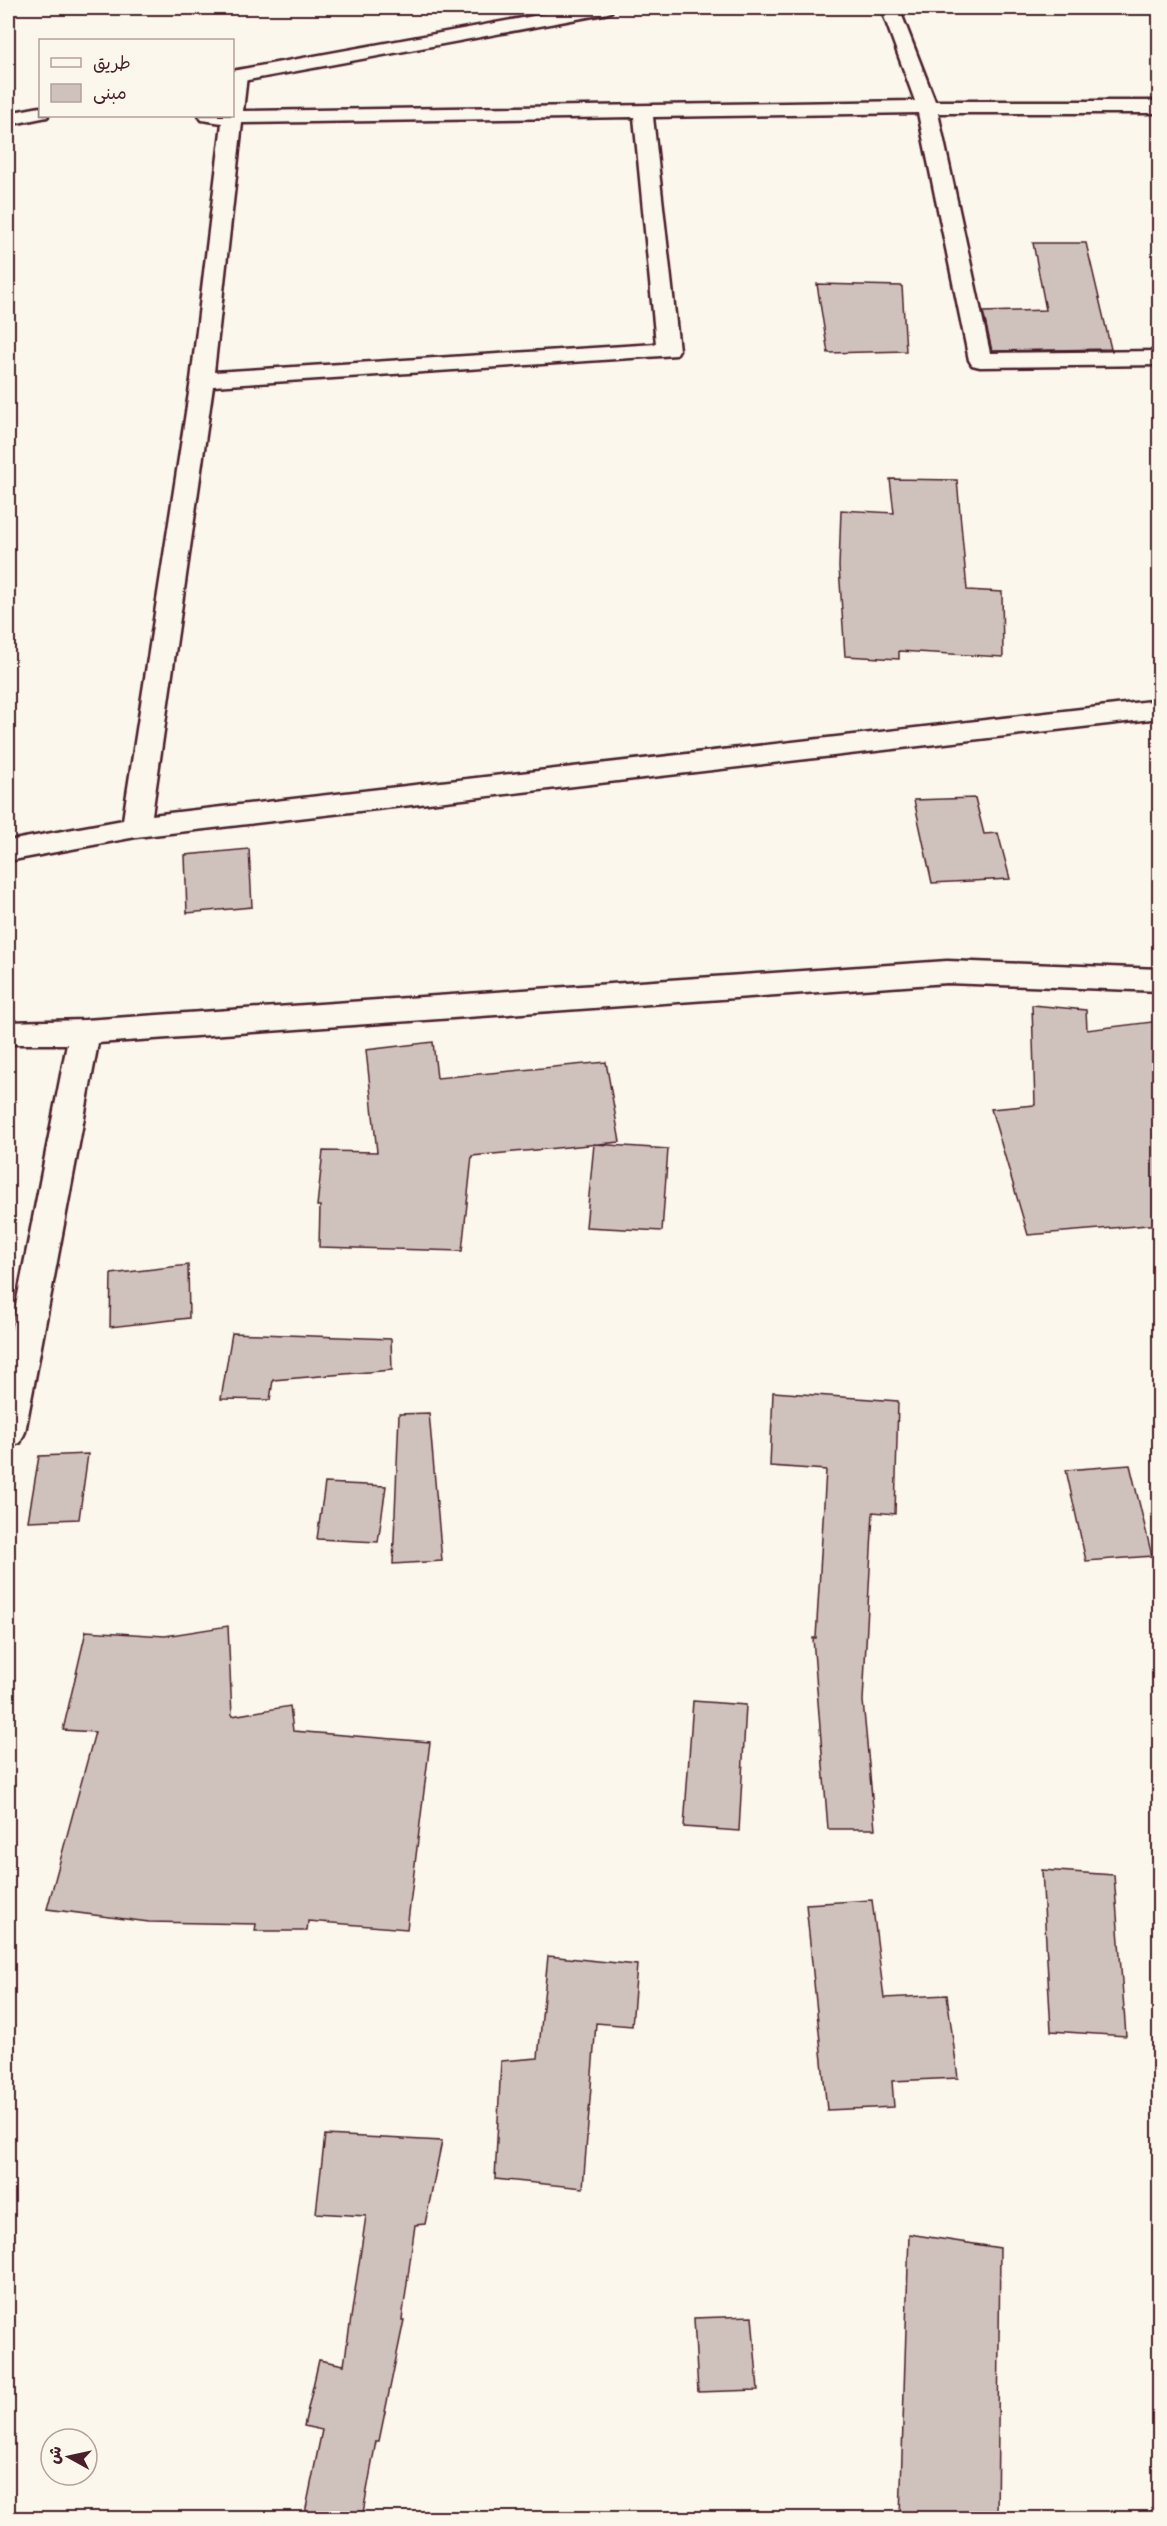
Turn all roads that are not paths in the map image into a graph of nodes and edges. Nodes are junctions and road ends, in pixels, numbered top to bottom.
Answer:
1 (604, 8) edge
2 (890, 8) edge
3 (235, 76) edge
4 (927, 107) junction
5 (1160, 107) edge
6 (643, 112) junction
7 (39, 113) edge
8 (232, 117) edge
9 (234, 117) edge
10 (8, 119) edge
11 (1160, 358) edge
12 (202, 380) junction
13 (1160, 709) edge
14 (136, 827) junction
15 (8, 851) edge
16 (1160, 980) edge
17 (85, 1032) junction
18 (8, 1034) edge
19 (8, 1432) edge

1 - 3 street
2 - 4 street
4 - 5 street
4 - 6 street
4 - 11 street
6 - 9 street
6 - 12 street
7 - 10 street
8 - 12 street
12 - 14 street
13 - 14 street
14 - 15 street
16 - 17 street
17 - 18 street
17 - 19 street

